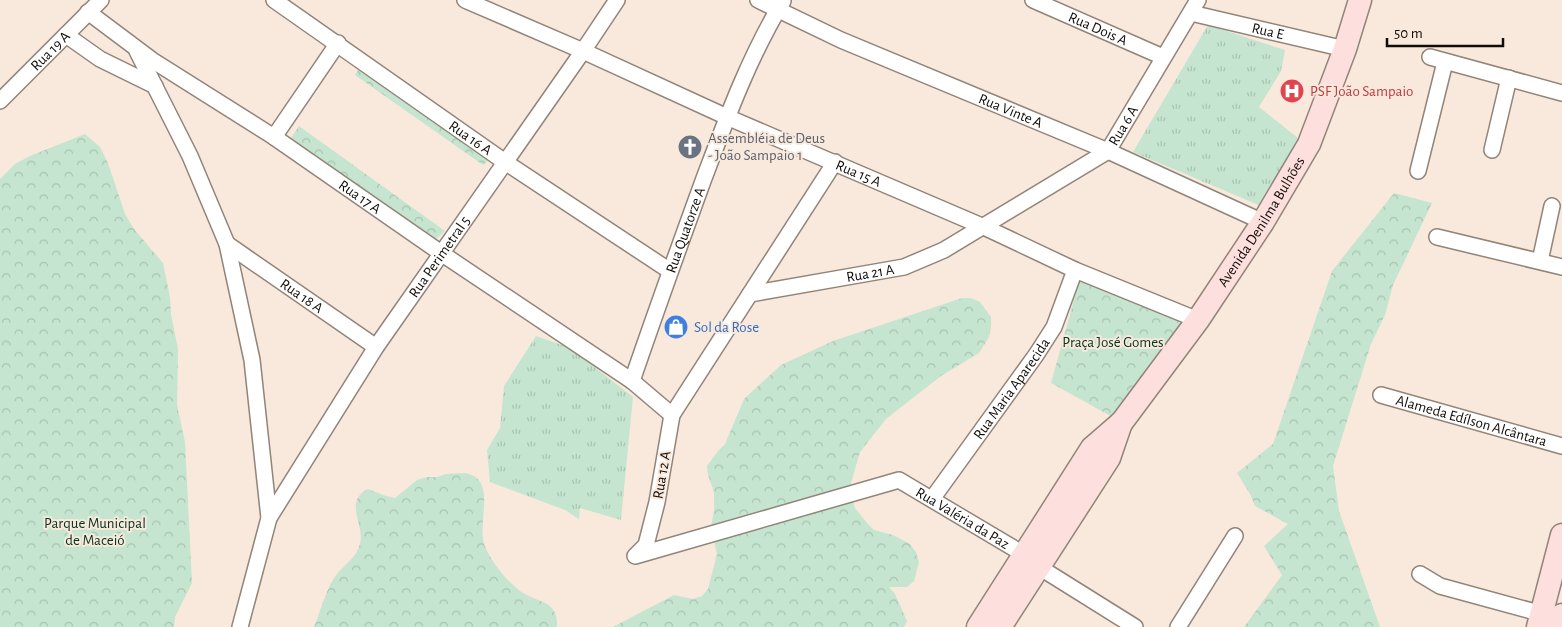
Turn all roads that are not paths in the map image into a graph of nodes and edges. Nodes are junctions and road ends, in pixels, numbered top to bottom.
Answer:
1 (101, 0) edge
2 (274, 0) edge
3 (465, 0) edge
4 (617, 0) edge
5 (758, 0) edge
6 (1033, 0) edge
7 (1360, 0) edge
8 (781, 4) edge
9 (1195, 6) edge
10 (88, 12) junction
11 (66, 35) junction
12 (338, 43) junction
13 (134, 47) junction
14 (1345, 49) junction
15 (583, 51) junction
16 (1163, 56) junction
17 (1430, 58) dead end
18 (1445, 62) junction
19 (1509, 78) junction
20 (155, 86) junction
21 (1562, 93) edge
22 (0, 101) edge
23 (727, 117) junction
24 (274, 137) junction
25 (1492, 150) dead end
26 (1108, 151) junction
27 (505, 162) junction
28 (835, 162) junction
29 (1418, 171) dead end
30 (1552, 206) dead end
31 (1263, 222) junction
32 (984, 227) junction
33 (1436, 237) dead end
34 (227, 244) junction
35 (441, 253) junction
36 (1540, 261) junction
37 (1562, 267) edge
38 (1076, 270) junction
39 (670, 271) junction
40 (750, 294) junction
41 (1198, 320) junction
42 (376, 347) junction
43 (632, 381) junction
44 (1381, 395) dead end
45 (672, 415) junction
46 (1562, 446) edge
47 (899, 480) joint
48 (932, 499) junction
49 (268, 518) junction
50 (1562, 535) edge
51 (1235, 536) dead end
52 (1032, 561) junction
53 (1420, 574) dead end
54 (1552, 620) edge
55 (240, 627) edge
56 (978, 627) edge
57 (1000, 627) edge
58 (1135, 627) edge
59 (1178, 627) edge

1 - 10 street, Rua 19 A
2 - 12 street, Rua 16 A
3 - 15 street, Rua 15 A
4 - 15 street, Rua Perimetral 5
5 - 8 street, Rua Vinte A
6 - 16 street, Rua Dois A
7 - 14 street, Avenida Denilma Bulhões
8 - 23 street, Rua Quatorze A
8 - 26 street, Rua Vinte A
9 - 14 street, Rua E
9 - 16 street, Rua 6 A
10 - 11 street, Rua 19 A
10 - 13 street, Rua 17 A
11 - 20 street
11 - 22 street, Rua 19 A
12 - 24 street
12 - 27 street, Rua 16 A
13 - 20 street
13 - 24 street, Rua 17 A
14 - 31 street, Avenida Denilma Bulhões
15 - 23 street, Rua 15 A
15 - 27 street, Rua Perimetral 5
16 - 26 street, Rua 6 A
17 - 18 street
18 - 19 street
18 - 29 street
19 - 21 street
19 - 25 street
20 - 34 street
23 - 28 street, Rua 15 A
23 - 39 street, Rua Quatorze A
24 - 35 street, Rua 17 A
26 - 31 street, Rua Vinte A
26 - 32 street, Rua 6 A
27 - 35 street, Rua Perimetral 5
27 - 39 street, Rua 16 A
28 - 32 street, Rua 15 A
28 - 40 street, Rua 12 A
30 - 36 street
31 - 41 street, Avenida Denilma Bulhões
32 - 38 street, Rua 15 A
32 - 40 street, Rua 21 A
33 - 36 street
34 - 42 street, Rua 18 A
34 - 49 street
35 - 42 street, Rua Perimetral 5
35 - 43 street, Rua 17 A
36 - 37 street
38 - 41 street, Rua 15 A
38 - 48 street, Rua Maria Aparecida
39 - 43 street, Rua Quatorze A
40 - 45 street, Rua 12 A
41 - 52 street, Avenida Denilma Bulhões
42 - 49 street, Rua Perimetral 5
43 - 45 street, Rua 17 A
44 - 46 street, Alameda Edílson Alcântara
45 - 47 street, Rua 12 A
47 - 48 street, Rua Valéria da Paz
48 - 52 street, Rua Valéria da Paz
49 - 55 street
50 - 54 street
51 - 59 street
52 - 56 street, Avenida Denilma Bulhões
52 - 57 street, Avenida Denilma Bulhões
52 - 58 street, Rua Valéria da Paz
53 - 54 street

